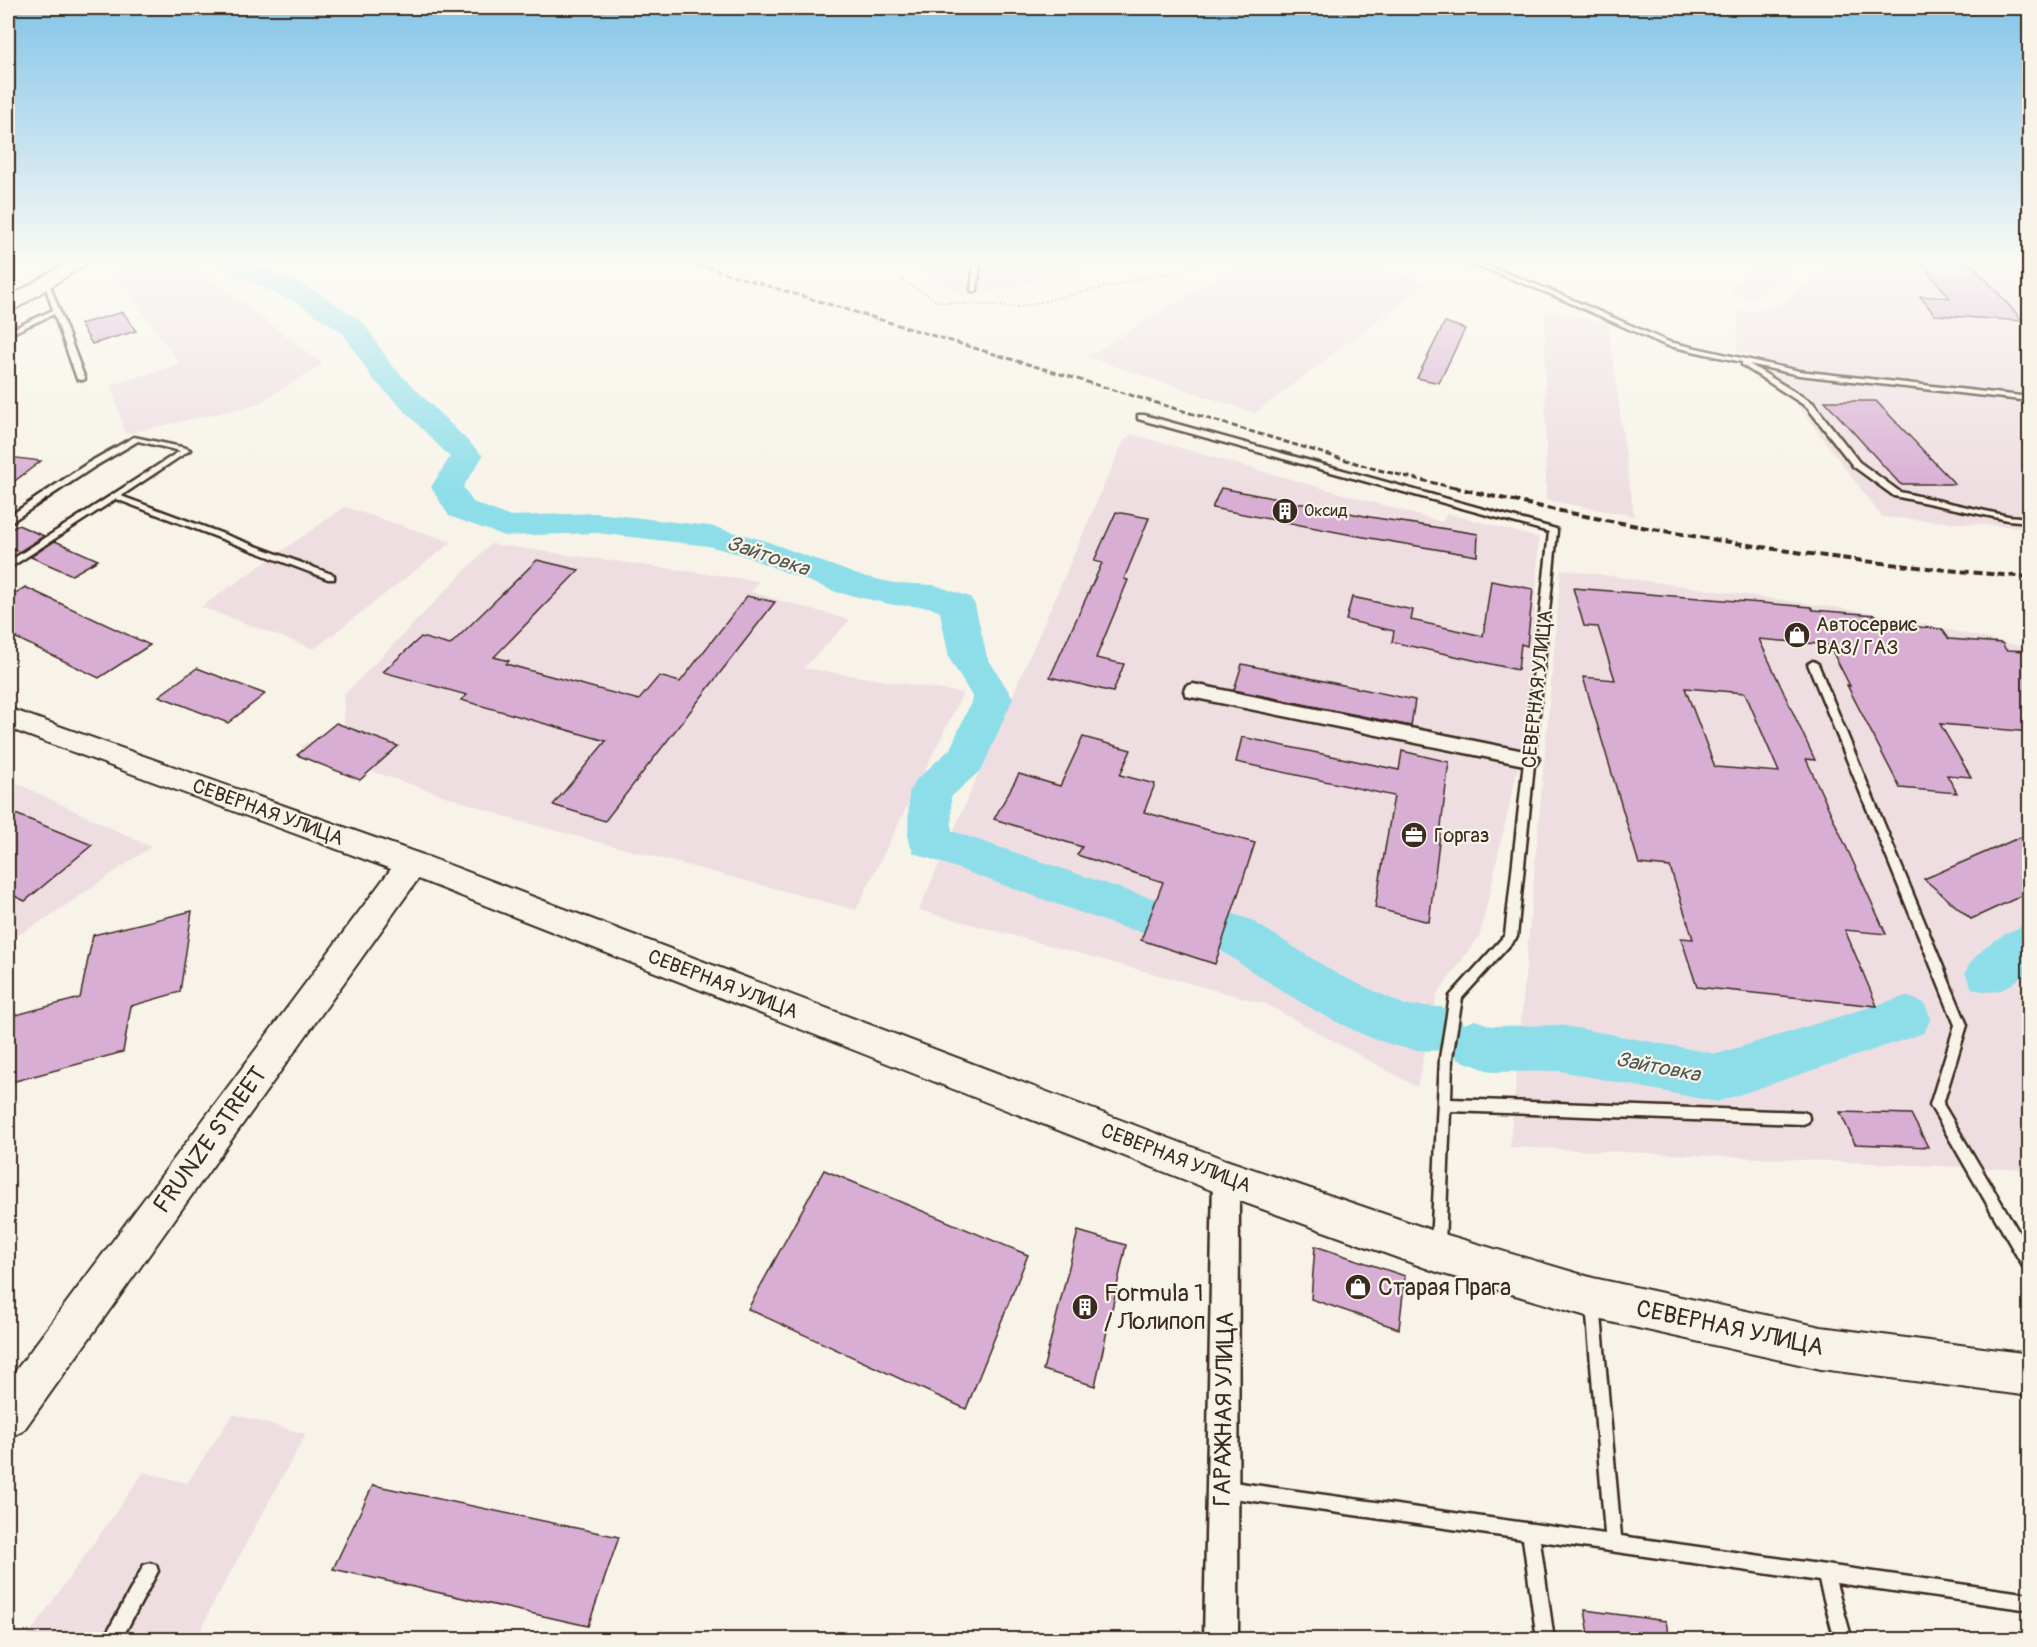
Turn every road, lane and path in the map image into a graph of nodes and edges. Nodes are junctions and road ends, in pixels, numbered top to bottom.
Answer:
1 (66, 339) edge
2 (1655, 339) edge
3 (1737, 360) junction
4 (81, 379) dead end
5 (2030, 399) edge
6 (1141, 417) dead end
7 (115, 496) junction
8 (8, 520) edge
9 (2030, 520) edge
10 (8, 565) edge
11 (331, 577) dead end
12 (1813, 664) dead end
13 (1193, 691) dead end
14 (8, 718) edge
15 (1529, 759) junction
16 (412, 864) junction
17 (1444, 1105) junction
18 (1803, 1118) dead end
19 (1226, 1178) junction
20 (1437, 1252) junction
21 (2030, 1265) edge
22 (1593, 1298) junction
23 (2030, 1375) edge
24 (8, 1416) edge
25 (1223, 1488) junction
26 (1530, 1531) junction
27 (1614, 1543) junction
28 (150, 1571) dead end
29 (1825, 1573) junction
30 (2030, 1602) edge
31 (111, 1640) edge
32 (1221, 1640) edge
33 (1546, 1640) edge
34 (1844, 1640) edge

1 - 4 lane
2 - 3 lane
3 - 5 lane
3 - 9 lane
6 - 15 lane, СЕВЕРНАЯ УЛИЦА
7 - 8 lane
7 - 10 lane
7 - 11 lane
12 - 21 lane
13 - 15 street
14 - 16 main road, СЕВЕРНАЯ УЛИЦА
15 - 17 lane, СЕВЕРНАЯ УЛИЦА
16 - 19 main road, СЕВЕРНАЯ УЛИЦА
16 - 24 main road, FRUNZE STREET
17 - 18 lane
17 - 20 lane, СЕВЕРНАЯ УЛИЦА
19 - 20 main road, СЕВЕРНАЯ УЛИЦА
19 - 25 street, ГАРАЖНАЯ УЛИЦА
20 - 22 main road, СЕВЕРНАЯ УЛИЦА
22 - 23 main road, СЕВЕРНАЯ УЛИЦА
22 - 27 lane
25 - 26 lane
25 - 32 street, ГАРАЖНАЯ УЛИЦА
26 - 27 lane
26 - 33 lane
27 - 29 lane
28 - 31 lane
29 - 30 lane
29 - 34 lane

